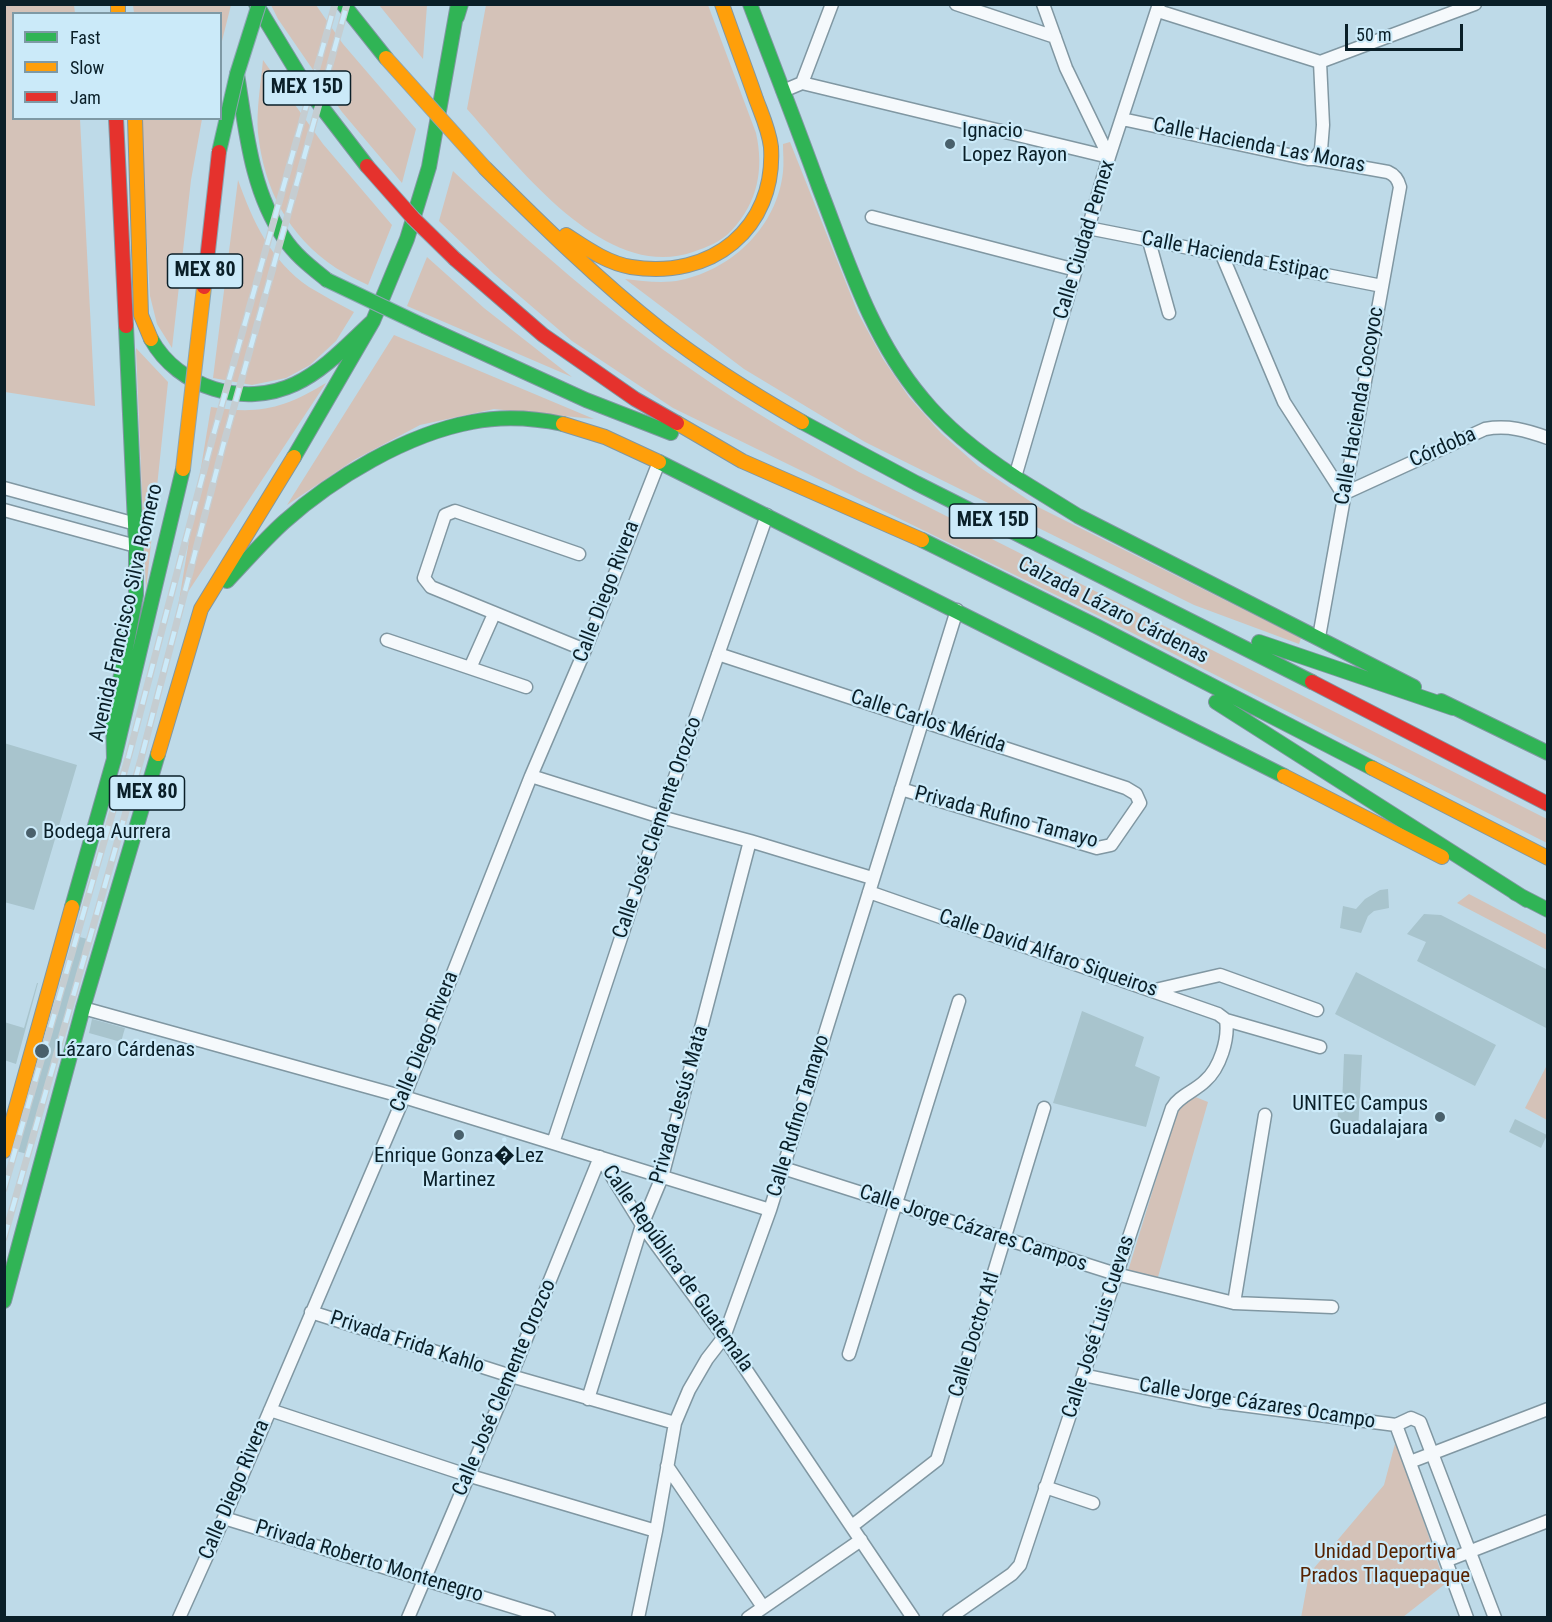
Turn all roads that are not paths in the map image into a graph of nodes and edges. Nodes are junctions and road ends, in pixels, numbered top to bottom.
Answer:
1 (257, 4) edge
2 (343, 4) edge
3 (722, 4) edge
4 (750, 4) edge
5 (832, 4) edge
6 (956, 4) edge
7 (1043, 4) edge
8 (1475, 4) edge
9 (1158, 8) edge
10 (458, 9) edge
11 (1055, 37) junction
12 (1320, 62) junction
13 (237, 74) junction
14 (802, 83) junction
15 (783, 91) junction
16 (1122, 119) junction
17 (116, 120) edge
18 (135, 120) edge
19 (1110, 157) junction
20 (1315, 159) junction
21 (1396, 177) joint
22 (526, 209) junction
23 (872, 217) dead end
24 (1088, 228) junction
25 (1149, 241) junction
26 (1222, 255) junction
27 (1076, 270) junction
28 (1382, 286) junction
29 (1169, 313) dead end
30 (373, 321) junction
31 (1548, 438) edge
32 (742, 460) junction
33 (659, 462) junction
34 (1014, 477) junction
35 (4, 488) edge
36 (24, 494) junction
37 (1343, 494) junction
38 (4, 510) edge
39 (18, 513) junction
40 (767, 515) junction
41 (136, 524) junction
42 (136, 546) junction
43 (579, 554) dead end
44 (201, 609) junction
45 (957, 610) junction
46 (494, 614) junction
47 (1180, 615) junction
48 (1096, 626) junction
49 (1319, 637) junction
50 (387, 640) dead end
51 (585, 650) junction
52 (718, 654) junction
53 (470, 668) junction
54 (526, 687) dead end
55 (1453, 708) junction
56 (922, 721) junction
57 (1548, 753) edge
58 (114, 759) junction
59 (531, 776) junction
60 (901, 789) junction
61 (1548, 804) edge
62 (661, 817) junction
63 (750, 841) junction
64 (1111, 844) joint
65 (1548, 858) edge
66 (872, 878) junction
67 (869, 892) junction
68 (1527, 900) junction
69 (1548, 910) edge
70 (1154, 990) junction
71 (959, 1001) dead end
72 (83, 1008) junction
73 (1317, 1011) dead end
74 (1226, 1020) junction
75 (1320, 1047) dead end
76 (404, 1097) junction
77 (1044, 1108) dead end
78 (1265, 1114) dead end
79 (553, 1143) junction
80 (4, 1151) edge
81 (600, 1157) junction
82 (783, 1168) junction
83 (662, 1177) junction
84 (896, 1204) junction
85 (770, 1210) junction
86 (642, 1225) junction
87 (1004, 1239) junction
88 (1116, 1274) junction
89 (4, 1301) edge
90 (1234, 1303) junction
91 (1332, 1307) dead end
92 (311, 1312) junction
93 (724, 1337) junction
94 (849, 1354) dead end
95 (1083, 1375) junction
96 (511, 1376) junction
97 (588, 1399) junction
98 (1548, 1409) edge
99 (270, 1410) junction
100 (675, 1424) junction
101 (1396, 1425) junction
102 (1433, 1452) junction
103 (1410, 1462) junction
104 (667, 1466) junction
105 (467, 1475) junction
106 (1046, 1487) junction
107 (1093, 1503) dead end
108 (224, 1518) junction
109 (1548, 1521) edge
110 (852, 1526) junction
111 (656, 1531) junction
112 (861, 1540) junction
113 (1469, 1552) junction
114 (1448, 1560) junction
115 (426, 1579) junction
116 (763, 1607) junction
117 (179, 1617) edge
118 (408, 1617) edge
119 (549, 1617) edge
120 (638, 1617) edge
121 (748, 1617) edge
122 (913, 1617) edge
123 (949, 1617) edge
124 (1467, 1617) edge
125 (1495, 1617) edge

1 - 13 main road, MEX 80, bridge
1 - 32 main road, Calzada Lázaro Cárdenas / MEX 15D, bridge
2 - 22 main road, Calzada Lázaro Cárdenas / MEX 15D, bridge
3 - 22 main road
4 - 15 main road
5 - 14 street
6 - 11 street
7 - 11 street
8 - 12 street
9 - 12 street
9 - 16 street, Calle Ciudad Pemex
10 - 30 main road, MEX 80
11 - 19 street
12 - 20 street
13 - 32 main road, bridge
13 - 58 main road, Avenida Francisco Silva Romero / MEX 80, bridge
14 - 15 street
14 - 19 street
15 - 34 main road
16 - 19 street, Calle Ciudad Pemex
16 - 20 street, Calle Hacienda Las Moras
17 - 41 main road
18 - 30 main road
19 - 24 street, Calle Ciudad Pemex
20 - 21 street, Calle Hacienda Las Moras
21 - 28 street, Calle Hacienda Cocoyoc
22 - 47 main road, Calzada Lázaro Cárdenas / MEX 15D
23 - 27 street
24 - 25 street, Calle Hacienda Estipac
24 - 27 street, Calle Ciudad Pemex
25 - 26 street, Calle Hacienda Estipac
25 - 29 street
26 - 28 street, Calle Hacienda Estipac
26 - 37 street
27 - 34 street, Calle Ciudad Pemex
28 - 37 street, Calle Hacienda Cocoyoc
30 - 44 main road, MEX 80
31 - 37 street, Córdoba
32 - 48 main road, Calzada Lázaro Cárdenas / MEX 15D
33 - 40 main road
33 - 44 main road
33 - 51 street, Calle Diego Rivera
34 - 49 main road
35 - 36 street
36 - 39 street
36 - 41 street
37 - 49 street, Calle Hacienda Cocoyoc
38 - 39 street
39 - 42 street
40 - 45 main road
40 - 52 street, Calle José Clemente Orozco
41 - 42 main road
42 - 58 main road
43 - 46 street
44 - 72 main road, MEX 80
45 - 56 street, Calle Rufino Tamayo
45 - 68 main road
46 - 51 street
46 - 53 street
47 - 55 main road
47 - 61 main road, Calzada Lázaro Cárdenas / MEX 15D
48 - 65 main road, Calzada Lázaro Cárdenas / MEX 15D
48 - 68 main road
49 - 55 main road
50 - 53 street
51 - 59 street, Calle Diego Rivera
52 - 56 street, Calle Carlos Mérida
52 - 62 street, Calle José Clemente Orozco
53 - 54 street
55 - 57 main road
56 - 60 street, Calle Rufino Tamayo
56 - 64 street, Calle Carlos Mérida
58 - 80 main road, Avenida Francisco Silva Romero / MEX 80
59 - 62 street
59 - 76 street, Calle Diego Rivera
60 - 64 street, Privada Rufino Tamayo
60 - 66 street, Calle Rufino Tamayo
62 - 63 street
62 - 79 street, Calle José Clemente Orozco
63 - 66 street
63 - 83 street, Privada Jesús Mata
66 - 67 street, Calle Rufino Tamayo
67 - 70 street, Calle David Alfaro Siqueiros
67 - 82 street, Calle Rufino Tamayo
68 - 69 main road
70 - 73 street
70 - 74 street, Calle David Alfaro Siqueiros
71 - 84 street
72 - 76 street, Calle República de Guatemala
72 - 89 main road, MEX 80
74 - 75 street, Calle David Alfaro Siqueiros
74 - 88 street, Calle José Luis Cuevas
76 - 79 street, Calle República de Guatemala
76 - 92 street, Calle Diego Rivera
77 - 87 street, Calle Doctor Atl
78 - 90 street
79 - 81 street, Calle República de Guatemala
81 - 83 street
81 - 86 street, Calle República de Guatemala
81 - 96 street, Calle José Clemente Orozco
82 - 84 street, Calle Jorge Cázares Campos
82 - 85 street, Calle Rufino Tamayo
83 - 85 street
83 - 86 street, Privada Jesús Mata
84 - 87 street, Calle Jorge Cázares Campos
84 - 94 street
85 - 93 street, Calle Rufino Tamayo
86 - 93 street, Calle República de Guatemala
86 - 97 street, Privada Jesús Mata
87 - 88 street, Calle Jorge Cázares Campos
87 - 110 street, Calle Doctor Atl
88 - 90 street, Calle Jorge Cázares Campos
88 - 95 street, Calle José Luis Cuevas
90 - 91 street, Calle Jorge Cázares Campos
92 - 96 street, Privada Frida Kahlo
92 - 99 street, Calle Diego Rivera
93 - 100 street, Calle Rufino Tamayo
93 - 110 street, Calle República de Guatemala
95 - 101 street, Calle Jorge Cázares Ocampo
95 - 106 street, Calle José Luis Cuevas
96 - 97 street, Privada Frida Kahlo
96 - 105 street, Calle José Clemente Orozco
97 - 100 street, Privada Frida Kahlo
98 - 102 street
99 - 105 street
99 - 108 street, Calle Diego Rivera
100 - 104 street, Calle Rufino Tamayo
101 - 102 street, Calle Jorge Cázares Ocampo
101 - 103 street
102 - 103 street
102 - 113 street
103 - 114 street
104 - 111 street, Calle Rufino Tamayo
104 - 116 street
105 - 111 street
105 - 115 street, Calle José Clemente Orozco
106 - 107 street
106 - 123 street, Calle José Luis Cuevas
108 - 115 street, Privada Roberto Montenegro
108 - 117 street, Calle Diego Rivera
109 - 113 street
110 - 112 street, Calle República de Guatemala
111 - 120 street, Calle Rufino Tamayo
112 - 116 street
112 - 122 street, Calle República de Guatemala
113 - 114 street
113 - 125 street
114 - 124 street
115 - 118 street, Calle José Clemente Orozco
115 - 119 street, Privada Roberto Montenegro
116 - 121 street

